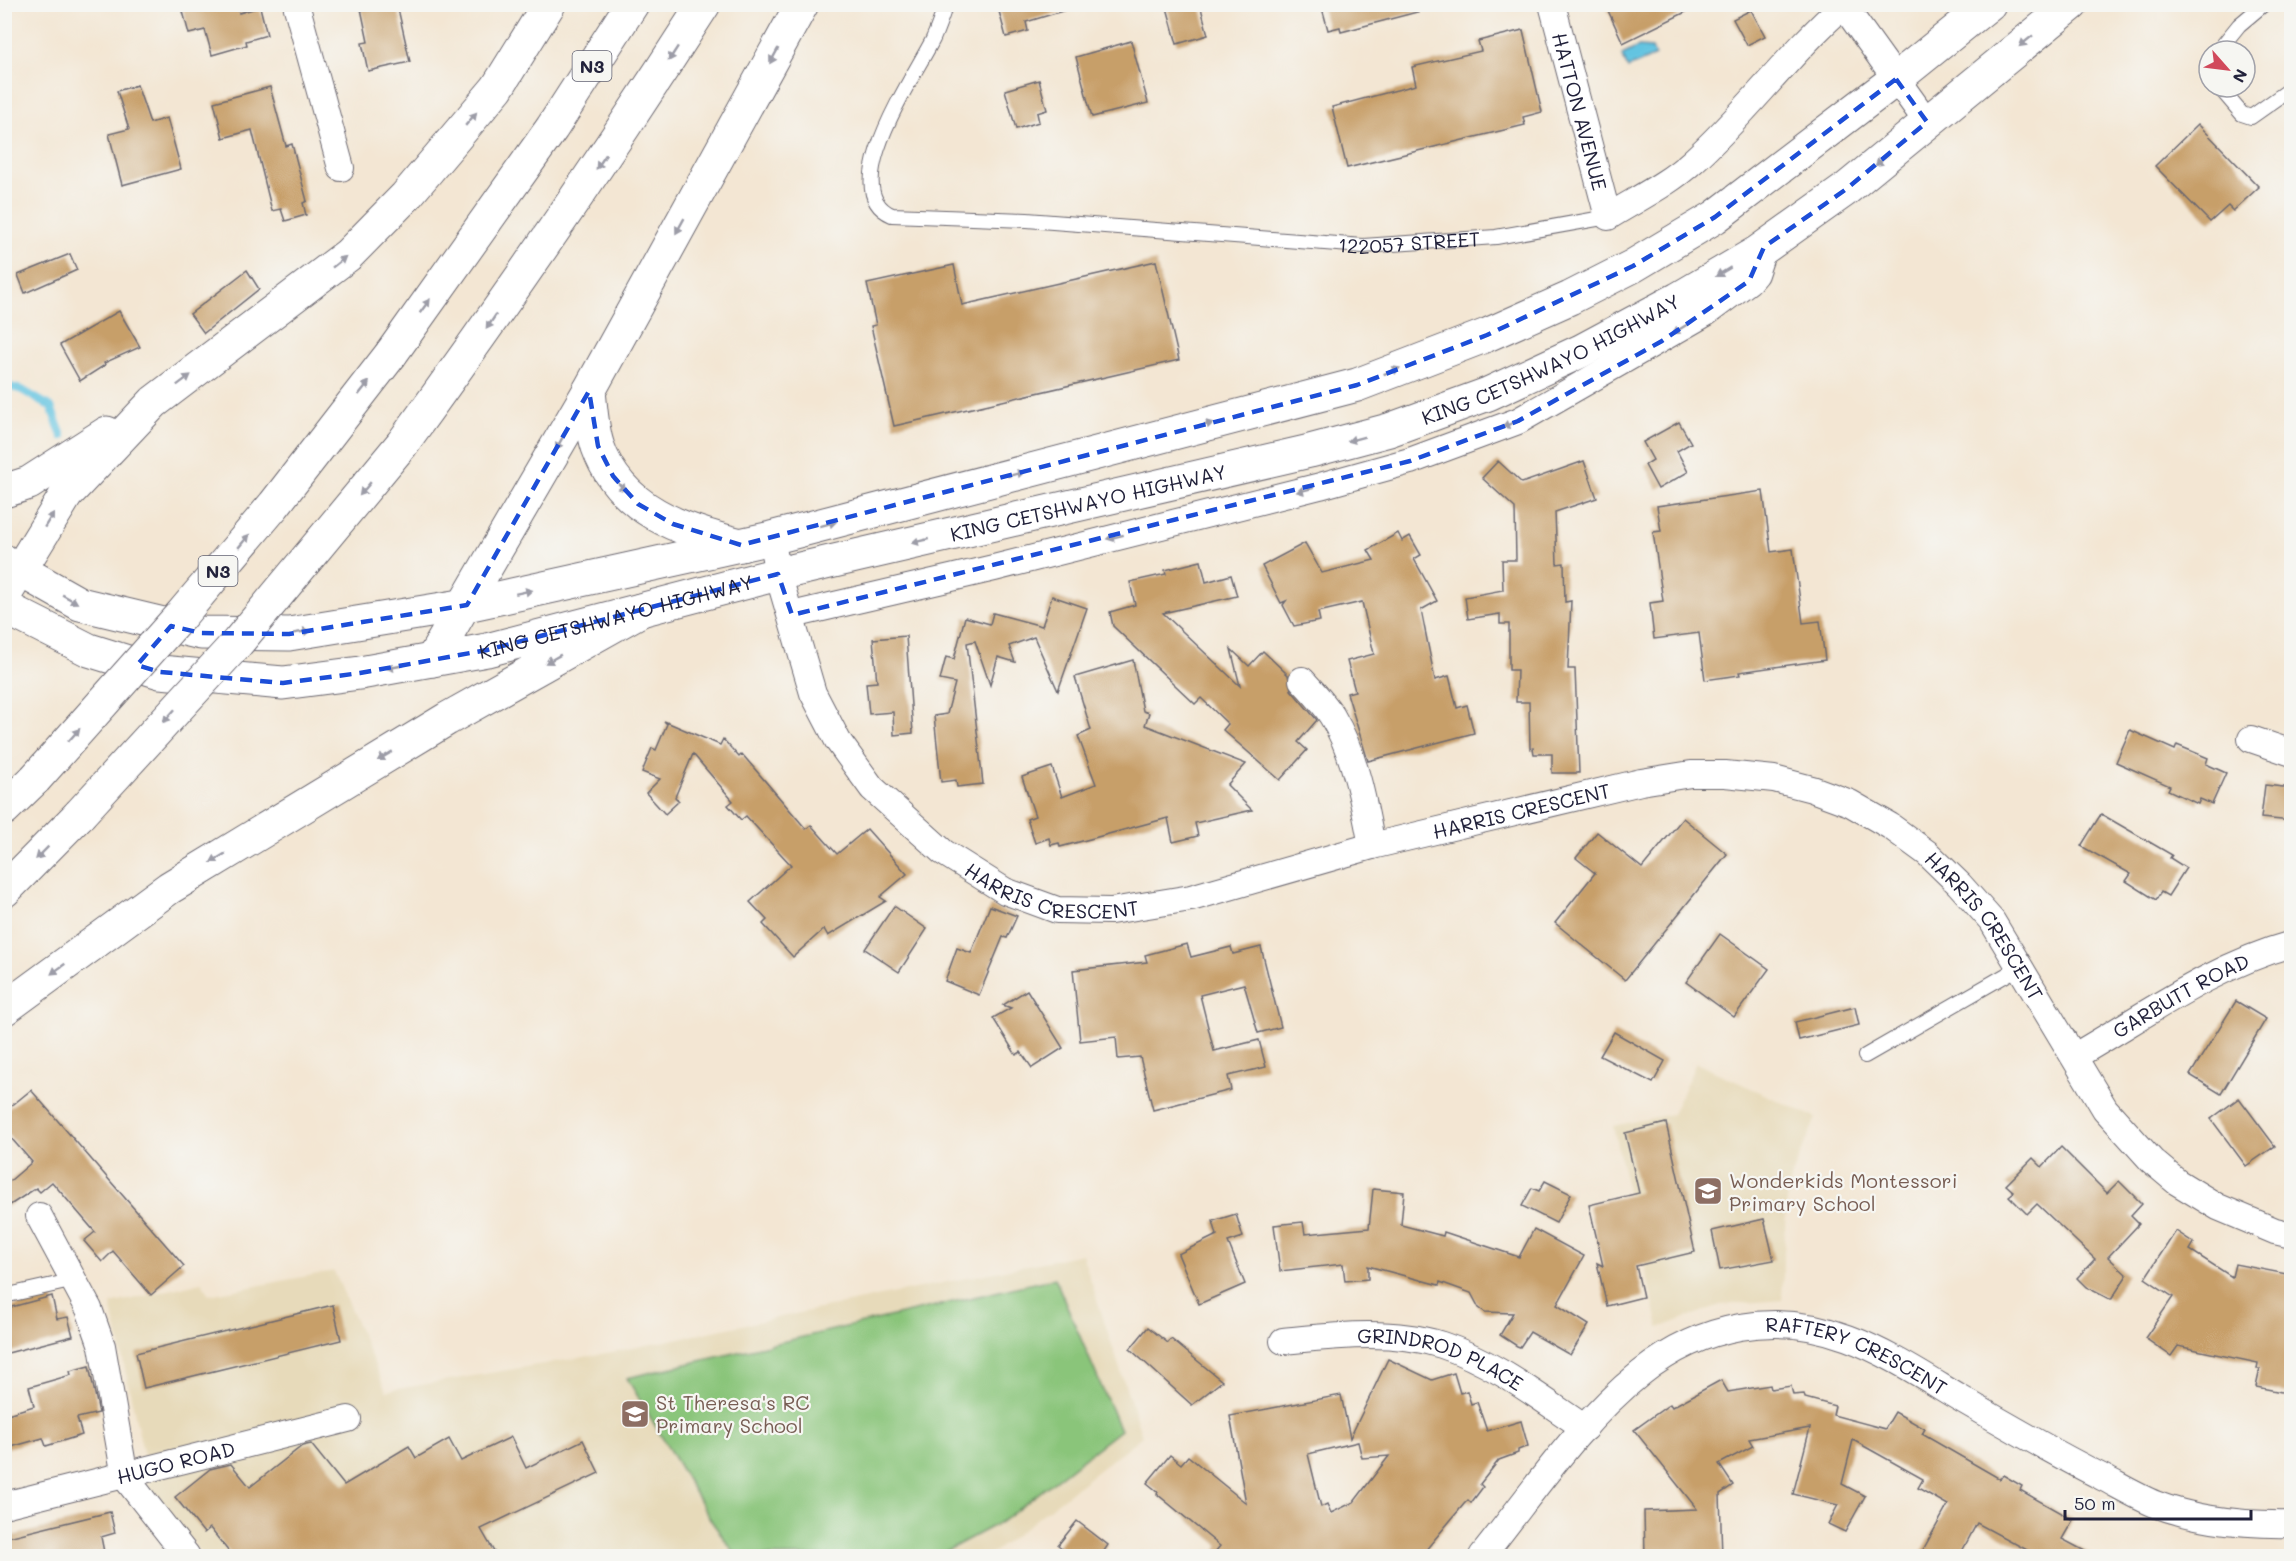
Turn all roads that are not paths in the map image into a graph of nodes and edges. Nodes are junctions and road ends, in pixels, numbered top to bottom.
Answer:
1 (296, 4) edge
2 (549, 4) edge
3 (632, 4) edge
4 (704, 4) edge
5 (802, 4) edge
6 (946, 4) edge
7 (1552, 4) edge
8 (1989, 4) edge
9 (2072, 4) edge
10 (2264, 4) edge
11 (1844, 5) edge
12 (2228, 39) edge
13 (1896, 80) junction
14 (2292, 88) edge
15 (2229, 99) edge
16 (1927, 122) junction
17 (340, 168) dead end
18 (1608, 217) junction
19 (1764, 247) junction
20 (589, 391) junction
21 (154, 402) junction
22 (4, 491) edge
23 (756, 542) junction
24 (778, 574) junction
25 (9, 576) edge
26 (467, 605) junction
27 (4, 607) edge
28 (641, 610) junction
29 (792, 615) junction
30 (432, 660) junction
31 (1302, 680) dead end
32 (2251, 739) dead end
33 (2292, 753) edge
34 (4, 809) edge
35 (1372, 846) junction
36 (4, 891) edge
37 (2292, 944) edge
38 (2020, 967) junction
39 (4, 1009) edge
40 (1865, 1056) dead end
41 (2075, 1056) junction
42 (39, 1216) dead end
43 (2292, 1235) edge
44 (75, 1280) junction
45 (4, 1296) edge
46 (1282, 1341) dead end
47 (348, 1419) dead end
48 (1585, 1428) junction
49 (125, 1477) junction
50 (4, 1505) edge
51 (2292, 1524) edge
52 (187, 1557) edge
53 (1482, 1557) edge

1 - 17 street
21 -> 2 main road
34 -> 3 main road, N3, bridge
4 -> 36 main road, bridge
5 -> 20 main road
6 - 18 lane, 122057 STREET
7 - 18 street, HATTON AVENUE
8 - 13 main road, KING CETSHWAYO HIGHWAY
9 -> 16 main road, KING CETSHWAYO HIGHWAY
10 - 12 lane
11 - 13 street
11 - 18 street, 122057 STREET
13 - 16 street
23 -> 13 main road, KING CETSHWAYO HIGHWAY
14 - 15 lane
16 -> 19 main road, KING CETSHWAYO HIGHWAY
19 -> 24 main road, KING CETSHWAYO HIGHWAY
19 -> 29 street
20 -> 23 main road
20 -> 26 main road
21 - 22 main road
25 -> 21 main road
23 - 24 street, HARRIS CRESCENT
26 -> 23 main road, KING CETSHWAYO HIGHWAY
24 - 28 main road, KING CETSHWAYO HIGHWAY
24 - 29 street, HARRIS CRESCENT
25 -> 26 main road, KING CETSHWAYO HIGHWAY
26 - 30 main road
30 -> 27 main road, KING CETSHWAYO HIGHWAY
28 - 30 main road, KING CETSHWAYO HIGHWAY
28 -> 39 main road
29 - 35 street, HARRIS CRESCENT
31 - 35 street
32 - 33 street
35 - 38 street, HARRIS CRESCENT
37 - 41 street, GARBUTT ROAD
38 - 40 lane
38 - 41 street, HARRIS CRESCENT
41 - 43 street, HARRIS CRESCENT
42 - 44 street
44 - 45 lane
44 - 49 street
46 - 48 street, GRINDROD PLACE
47 - 49 street, HUGO ROAD
48 - 51 street, RAFTERY CRESCENT
48 - 53 street, RAFTERY CRESCENT
49 - 50 street, HUGO ROAD
49 - 52 street

